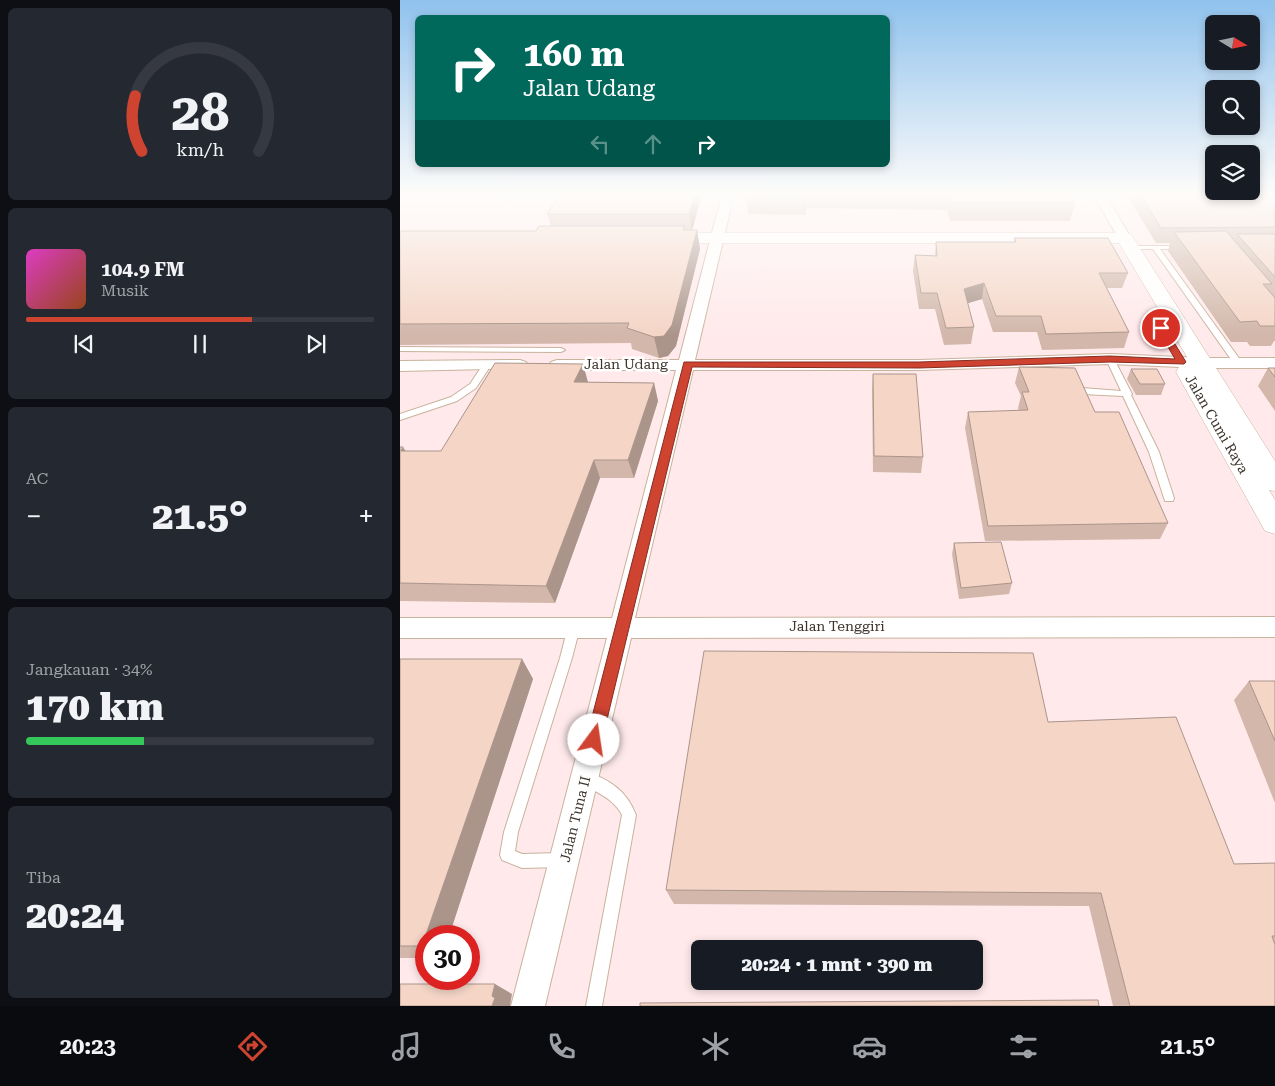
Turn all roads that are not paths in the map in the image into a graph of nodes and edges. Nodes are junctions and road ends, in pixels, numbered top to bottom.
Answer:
1 (717, 241) edge
2 (1118, 241) edge
3 (1131, 241) edge
4 (1192, 246) edge
5 (1155, 247) junction
6 (400, 349) edge
7 (561, 350) dead end
8 (1110, 359) junction
9 (1192, 363) junction
10 (1238, 363) junction
11 (1275, 363) edge
12 (688, 364) junction
13 (487, 365) junction
14 (400, 366) edge
15 (1082, 391) edge
16 (1128, 394) junction
17 (400, 417) edge
18 (1245, 452) junction
19 (1275, 482) edge
20 (1169, 498) dead end
21 (1275, 524) edge
22 (574, 626) junction
23 (622, 626) junction
24 (1275, 627) edge
25 (400, 628) edge
26 (585, 778) junction
27 (565, 859) junction
28 (528, 1006) edge
29 (594, 1006) edge

1 - 12 street, Jalan Tuna II
2 - 9 street, Jalan Cumi Raya
3 - 5 lane
4 - 5 lane
5 - 10 lane
6 - 7 lane
8 - 9 street, Jalan Udang
8 - 12 street, Jalan Udang
8 - 16 lane
9 - 10 street, Jalan Udang
9 - 18 street, Jalan Cumi Raya
10 - 11 street, Jalan Udang
12 - 13 street, Jalan Udang
12 - 23 street, Jalan Tuna II
13 - 14 street, Jalan Udang
13 - 17 lane
15 - 16 lane
16 - 20 lane
18 - 19 street, Jalan Cumi Raya
18 - 21 street, Jalan Cumi Raya
22 - 23 street, Jalan Tenggiri
22 - 25 street, Jalan Tenggiri
22 - 27 lane
23 - 24 street, Jalan Tenggiri
23 - 26 street, Jalan Tuna II
26 - 27 street, Jalan Tuna II
26 - 29 lane
27 - 28 street, Jalan Tuna II

